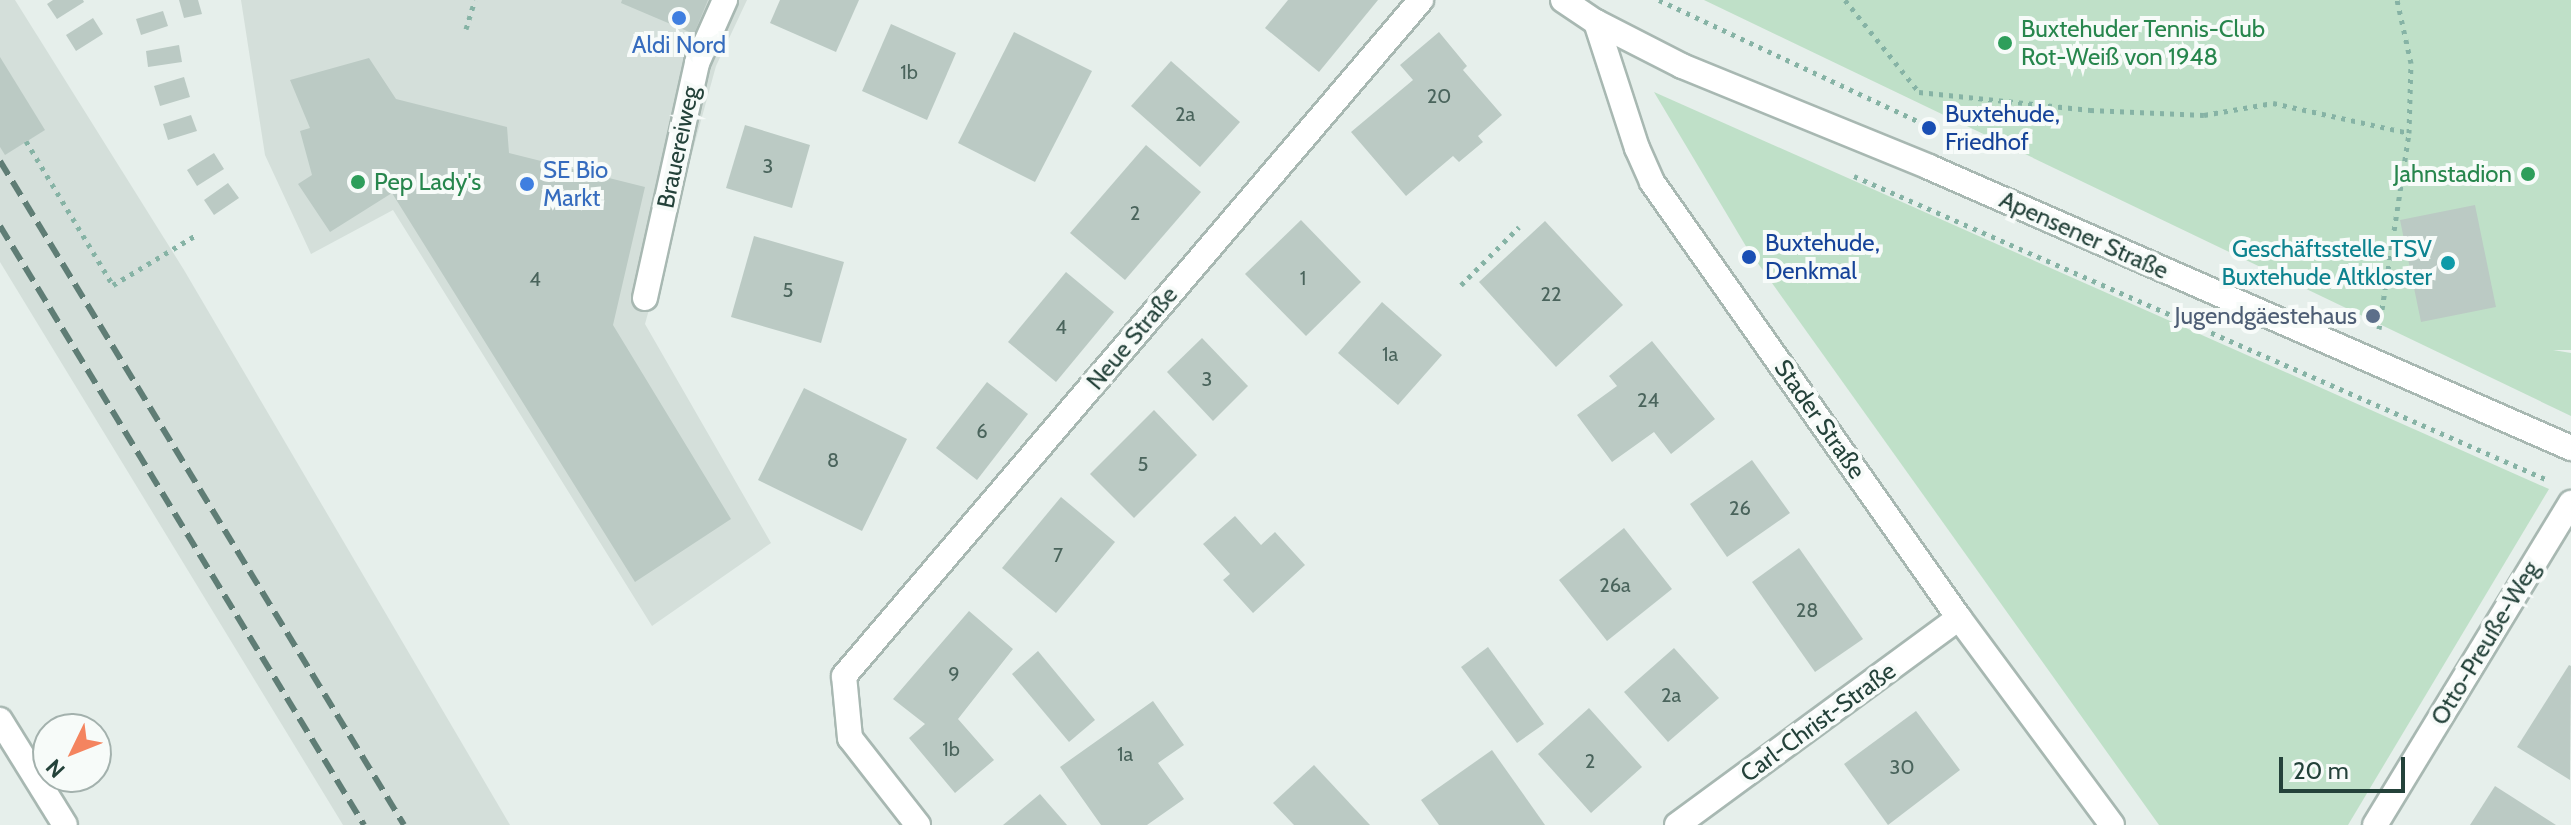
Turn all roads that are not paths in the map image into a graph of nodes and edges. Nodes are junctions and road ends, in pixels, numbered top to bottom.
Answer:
1 (725, 0) edge
2 (1421, 0) edge
3 (1563, 0) edge
4 (1596, 22) junction
5 (645, 298) dead end
6 (2571, 448) edge
7 (2564, 493) edge
8 (1959, 618) junction
9 (0, 720) edge
10 (65, 825) edge
11 (918, 825) edge
12 (1677, 825) edge
13 (2112, 825) edge
14 (2375, 825) edge

1 - 5 street, Brauereiweg
2 - 11 street, Neue Straße
3 - 4 street
4 - 6 street, Apensener Straße
4 - 8 street, Stader Straße
7 - 14 street, Otto-Preuße-Weg
8 - 12 street, Carl-Christ-Straße
8 - 13 street, Stader Straße
9 - 10 street

